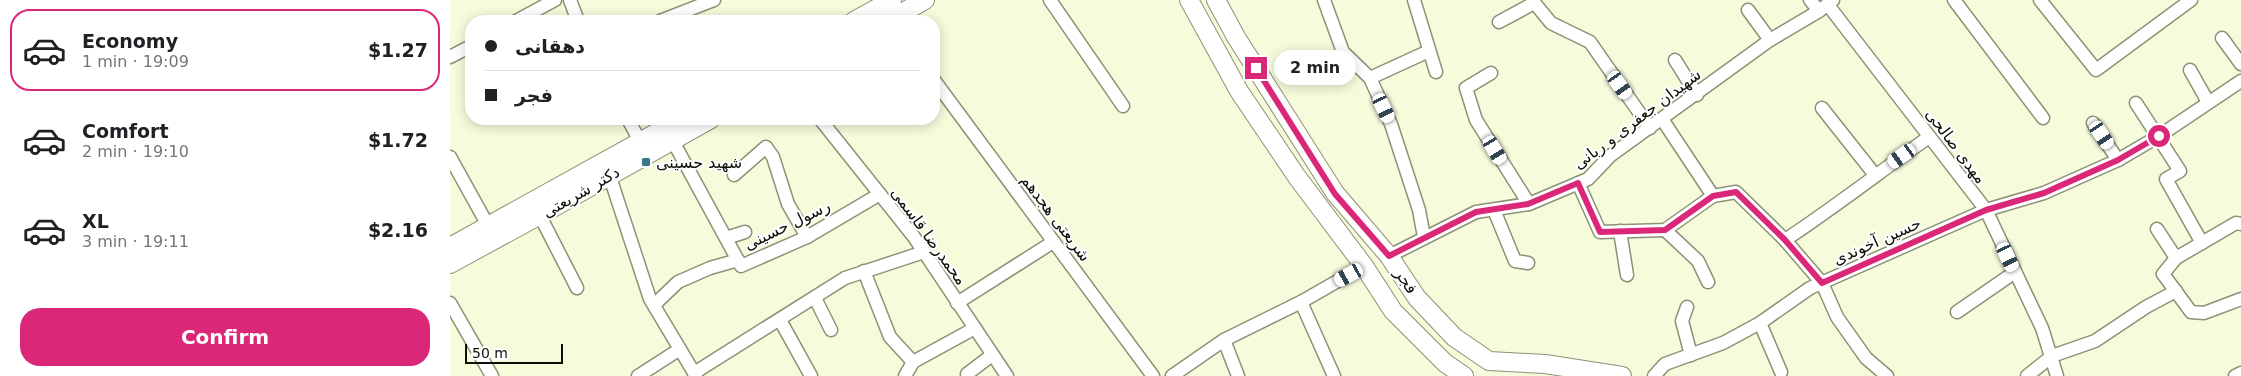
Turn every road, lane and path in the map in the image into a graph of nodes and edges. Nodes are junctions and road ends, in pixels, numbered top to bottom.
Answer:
1 (555, 0) edge
2 (570, 0) edge
3 (714, 0) edge
4 (925, 0) edge
5 (1050, 0) edge
6 (1189, 0) edge
7 (1216, 0) edge
8 (1324, 0) edge
9 (1414, 0) edge
10 (1810, 0) edge
11 (1954, 0) edge
12 (2040, 0) edge
13 (2191, 0) edge
14 (1533, 1) edge
15 (2176, 4) edge
16 (1827, 5) edge
17 (1748, 10) dead end
18 (885, 11) edge
19 (527, 15) edge
20 (576, 15) edge
21 (675, 15) edge
22 (873, 15) edge
23 (1499, 22) dead end
24 (2222, 38) dead end
25 (1770, 40) junction
26 (465, 49) edge
27 (1429, 51) junction
28 (450, 57) edge
29 (1675, 60) dead end
30 (2241, 64) edge
31 (2190, 70) dead end
32 (1436, 72) dead end
33 (1491, 73) dead end
34 (1370, 78) junction
35 (2241, 81) edge
36 (940, 88) edge
37 (1697, 95) junction
38 (2208, 102) junction
39 (2136, 103) dead end
40 (1123, 106) dead end
41 (1822, 108) dead end
42 (2043, 118) dead end
43 (1662, 119) junction
44 (2093, 122) dead end
45 (631, 125) edge
46 (676, 125) edge
47 (692, 125) edge
48 (825, 125) edge
49 (1650, 128) junction
50 (669, 133) junction
51 (2159, 136) junction
52 (1929, 137) junction
53 (644, 148) junction
54 (450, 157) edge
55 (2118, 160) junction
56 (607, 168) junction
57 (734, 174) dead end
58 (1875, 175) junction
59 (1578, 183) junction
60 (880, 194) junction
61 (1713, 196) junction
62 (1528, 204) junction
63 (536, 208) junction
64 (1494, 210) junction
65 (1986, 210) junction
66 (2241, 224) edge
67 (2157, 229) dead end
68 (1665, 230) junction
69 (1620, 231) junction
70 (745, 232) dead end
71 (492, 233) junction
72 (808, 237) junction
73 (1424, 237) junction
74 (726, 238) junction
75 (1785, 240) junction
76 (1053, 242) junction
77 (2202, 243) junction
78 (450, 247) edge
79 (924, 252) junction
80 (1389, 256) junction
81 (2176, 258) junction
82 (738, 260) junction
83 (1528, 263) dead end
84 (450, 264) edge
85 (1364, 266) junction
86 (864, 271) junction
87 (2015, 272) junction
88 (1628, 275) dead end
89 (1708, 282) dead end
90 (1822, 283) junction
91 (577, 288) dead end
92 (2176, 291) junction
93 (815, 298) junction
94 (2241, 299) edge
95 (1301, 302) junction
96 (450, 303) edge
97 (957, 303) junction
98 (654, 305) junction
99 (1687, 307) dead end
100 (1957, 312) dead end
101 (780, 320) junction
102 (1760, 324) junction
103 (975, 328) junction
104 (831, 330) dead end
105 (1224, 340) junction
106 (680, 349) junction
107 (992, 355) junction
108 (1691, 355) junction
109 (2052, 356) junction
110 (912, 362) junction
111 (1781, 372) dead end
112 (2241, 373) edge
113 (967, 374) dead end
114 (1457, 374) edge
115 (695, 375) edge
116 (492, 376) edge
117 (638, 376) edge
118 (811, 376) edge
119 (905, 376) edge
120 (1007, 376) edge
121 (1153, 376) edge
122 (1172, 376) edge
123 (1238, 376) edge
124 (1334, 376) edge
125 (1622, 376) edge
126 (1654, 376) edge
127 (1887, 376) edge
128 (2027, 376) edge
129 (2058, 376) edge
130 (2235, 376) edge

1 - 19 street
2 - 20 street
3 - 21 street
4 - 18 main road
5 - 40 street
6 - 85 main road
7 - 80 main road, فجر
8 - 34 street
9 - 27 street
10 - 16 street, مهدی صالحی
11 - 42 street
12 - 15 street
13 - 15 street
14 - 23 street
14 - 49 street
16 - 25 street, شهیدان جعفری و ربانی
16 - 52 street, مهدی صالحی
17 - 25 street
18 - 22 main road
24 - 30 street
25 - 37 street, شهیدان جعفری و ربانی
26 - 28 street
27 - 32 street
27 - 34 street
29 - 37 street
31 - 38 street
33 - 62 street
34 - 73 street
35 - 38 street, حسین آخوندی
36 - 76 street, شریعتی هجدهم
37 - 43 street, شهیدان جعفری و ربانی
38 - 51 street, حسین آخوندی
39 - 51 street
41 - 58 street
43 - 49 street, شهیدان جعفری و ربانی
43 - 61 street
44 - 55 street
45 - 53 street
46 - 50 main road, دکتر شریعتی
47 - 50 main road, دکتر شریعتی
48 - 60 street, محمدرضا قاسمی
49 - 59 street, شهیدان جعفری و ربانی
50 - 53 main road, دکتر شریعتی
50 - 74 street, رسول حسینی
51 - 55 street, حسین آخوندی
51 - 77 street
52 - 58 street
52 - 65 street, مهدی صالحی
53 - 56 main road, دکتر شریعتی
54 - 71 street
55 - 65 street, حسین آخوندی
56 - 63 main road, دکتر شریعتی
56 - 98 street
57 - 72 street
58 - 75 street
59 - 62 street, شهیدان جعفری و ربانی
59 - 69 street
60 - 72 street, رسول حسینی
60 - 79 street, محمدرضا قاسمی
61 - 68 street
61 - 75 street
62 - 64 street, شهیدان جعفری و ربانی
63 - 71 main road, دکتر شریعتی
63 - 91 street
64 - 73 street, شهیدان جعفری و ربانی
64 - 83 street
65 - 87 street, مهدی صالحی
65 - 90 street, حسین آخوندی
66 - 77 street
67 - 81 street
68 - 69 street
68 - 89 street
69 - 88 street
70 - 74 street
71 - 78 main road, دکتر شریعتی
71 - 84 main road, دکتر شریعتی
72 - 82 street, رسول حسینی
73 - 80 street, شهیدان جعفری و ربانی
74 - 82 street, رسول حسینی
75 - 90 street
76 - 97 street
76 - 121 street, شریعتی هجدهم
77 - 81 street
79 - 86 street
79 - 97 street, محمدرضا قاسمی
80 - 85 main road
80 - 125 main road, فجر
81 - 92 street
82 - 98 street
85 - 95 street
85 - 114 main road
86 - 93 street
86 - 110 street
87 - 100 street
87 - 109 street, مهدی صالحی
90 - 102 street, حسین آخوندی
90 - 127 street
92 - 94 street
92 - 109 street
93 - 101 street
93 - 104 street
95 - 105 street
95 - 124 street
96 - 116 street
97 - 103 street, محمدرضا قاسمی
98 - 106 street
99 - 108 street
101 - 115 street
101 - 118 street
102 - 108 street, حسین آخوندی
102 - 111 street
103 - 107 street, محمدرضا قاسمی
103 - 110 street
105 - 122 street
105 - 123 street
106 - 115 street
106 - 117 street
107 - 113 street
107 - 120 street, محمدرضا قاسمی
108 - 126 street, حسین آخوندی
109 - 128 street
109 - 129 street, مهدی صالحی
110 - 119 street
112 - 130 street

